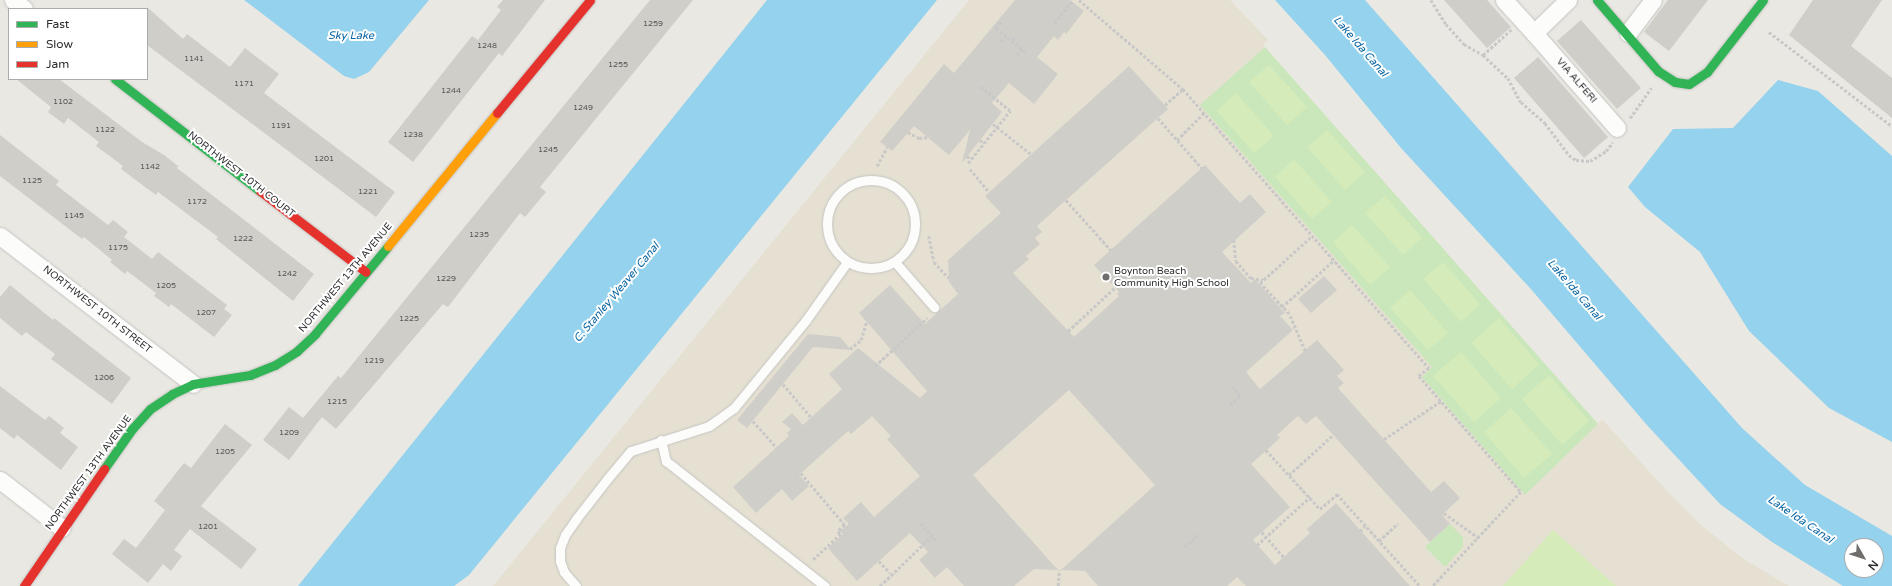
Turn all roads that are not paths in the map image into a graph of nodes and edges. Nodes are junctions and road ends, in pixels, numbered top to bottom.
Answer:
1 (13, 0) edge
2 (590, 0) edge
3 (1504, 0) edge
4 (1568, 0) edge
5 (1598, 0) edge
6 (1653, 0) edge
7 (1763, 0) edge
8 (23, 8) edge
9 (1534, 33) junction
10 (1628, 33) junction
11 (116, 80) edge
12 (1619, 131) road end
13 (0, 236) edge
14 (847, 262) junction
15 (894, 262) junction
16 (366, 272) junction
17 (934, 307) road end
18 (193, 384) junction
19 (661, 440) junction
20 (0, 480) edge
21 (62, 528) junction
22 (24, 586) edge
23 (576, 586) edge
24 (825, 586) edge

1 - 8 street
2 - 16 street, NORTHWEST 13TH AVENUE
3 - 9 street, VIA ALFERI
4 - 9 street
5 - 10 street
6 - 10 street
7 - 10 street
9 - 12 street, VIA ALFERI
11 - 16 street, NORTHWEST 10TH COURT
13 - 18 street, NORTHWEST 10TH STREET
14 - 15 lane
14 - 15 lane
14 - 19 lane
15 - 17 lane
16 - 18 street, NORTHWEST 13TH AVENUE
18 - 21 street, NORTHWEST 13TH AVENUE
19 - 23 lane
19 - 24 lane
20 - 21 street
21 - 22 street, NORTHWEST 13TH AVENUE

